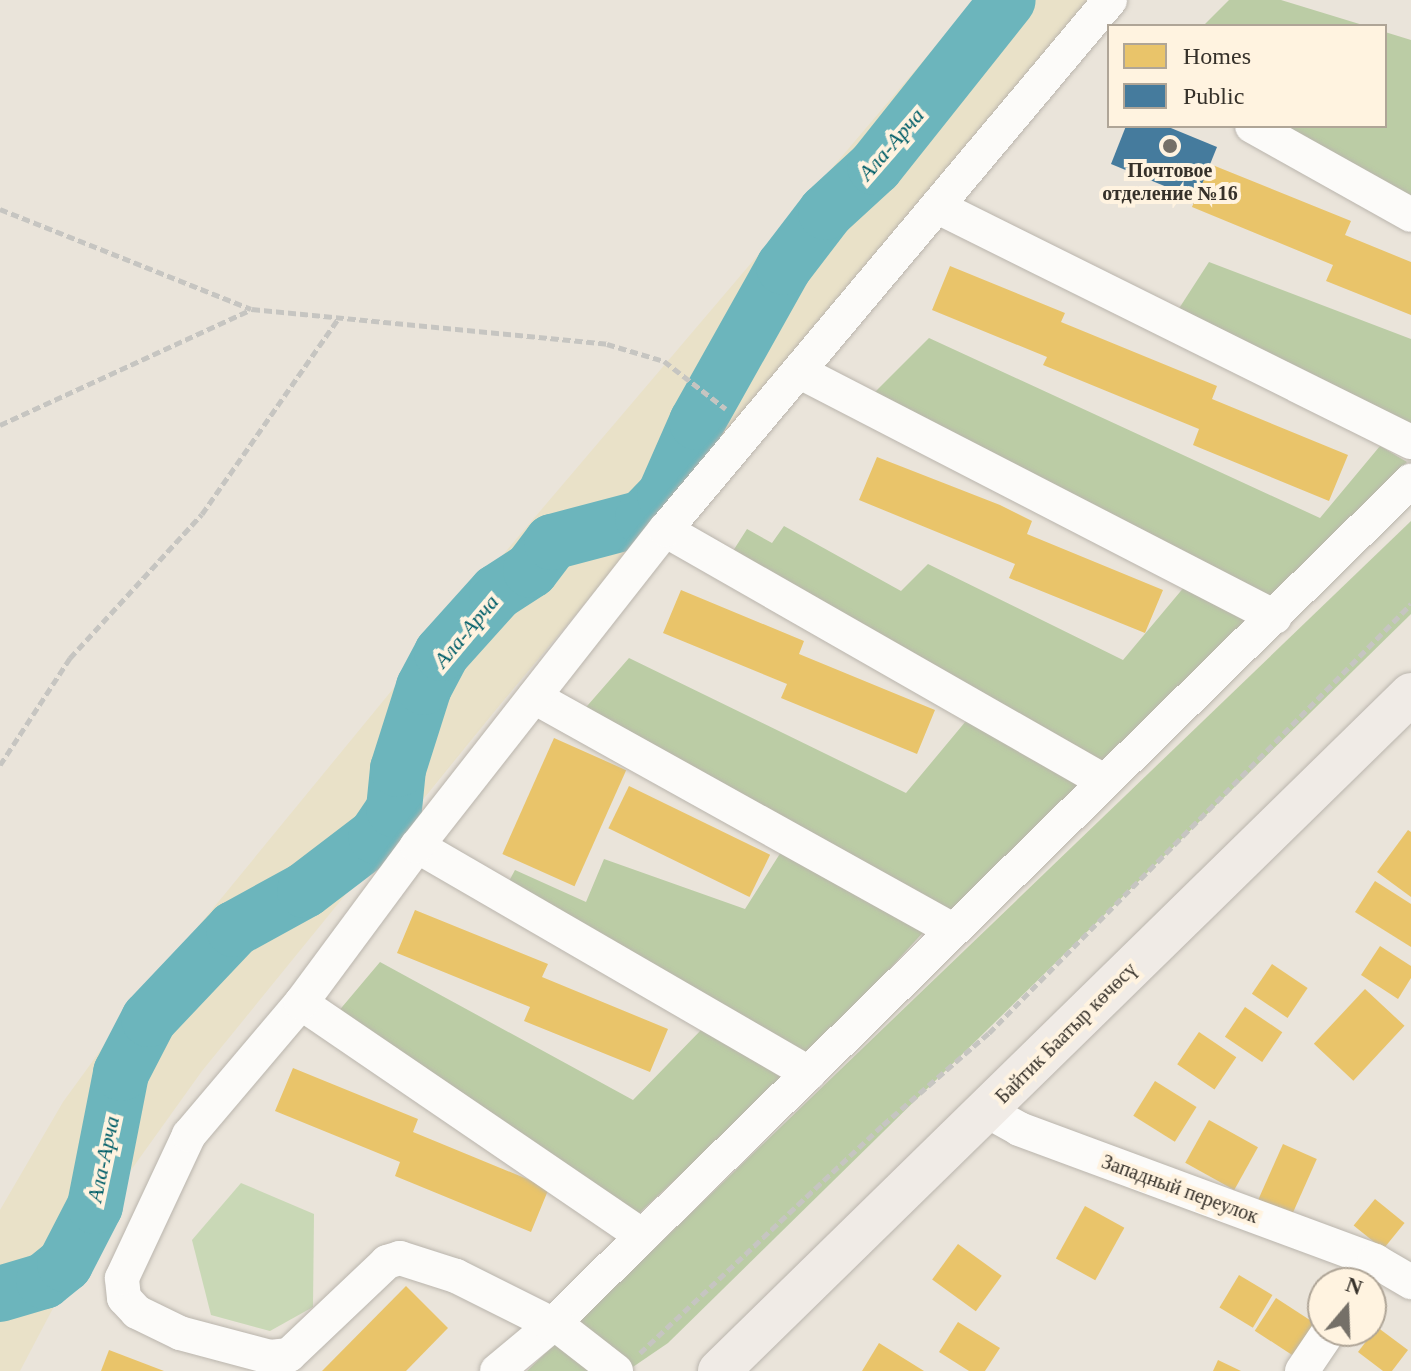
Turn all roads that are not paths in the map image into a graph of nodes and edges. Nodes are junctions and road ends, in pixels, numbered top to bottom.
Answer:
1 (1110, 0) edge
2 (1097, 39) edge
3 (1256, 128) edge
4 (938, 207) junction
5 (1411, 215) edge
6 (802, 373) junction
7 (1411, 442) edge
8 (1411, 481) edge
9 (665, 530) junction
10 (1275, 617) junction
11 (1411, 694) edge
12 (534, 697) junction
13 (1104, 781) junction
14 (417, 846) junction
15 (953, 930) junction
16 (301, 1003) junction
17 (809, 1073) junction
18 (987, 1111) junction
19 (640, 1234) junction
20 (1356, 1267) edge
21 (1387, 1276) edge
22 (1411, 1282) edge
23 (551, 1326) junction
24 (1318, 1347) edge
25 (622, 1366) edge
26 (497, 1371) edge
27 (719, 1371) edge
28 (1302, 1371) edge

1 - 2 street
2 - 4 street
3 - 5 street
4 - 6 street
4 - 7 street
6 - 9 street
6 - 10 street
8 - 10 street
9 - 12 street
9 - 13 street
10 - 13 street
11 - 18 main road, Байтик Баатыр көчөсү
12 - 14 street
12 - 15 street
13 - 15 street
14 - 16 street
14 - 17 street
15 - 17 street
16 - 19 street
16 - 23 street
17 - 19 street
18 - 20 street, Западный переулок
18 - 27 main road, Байтик Баатыр көчөсү
19 - 23 street
21 - 22 street, Западный переулок
23 - 25 street
23 - 26 street
24 - 28 street

